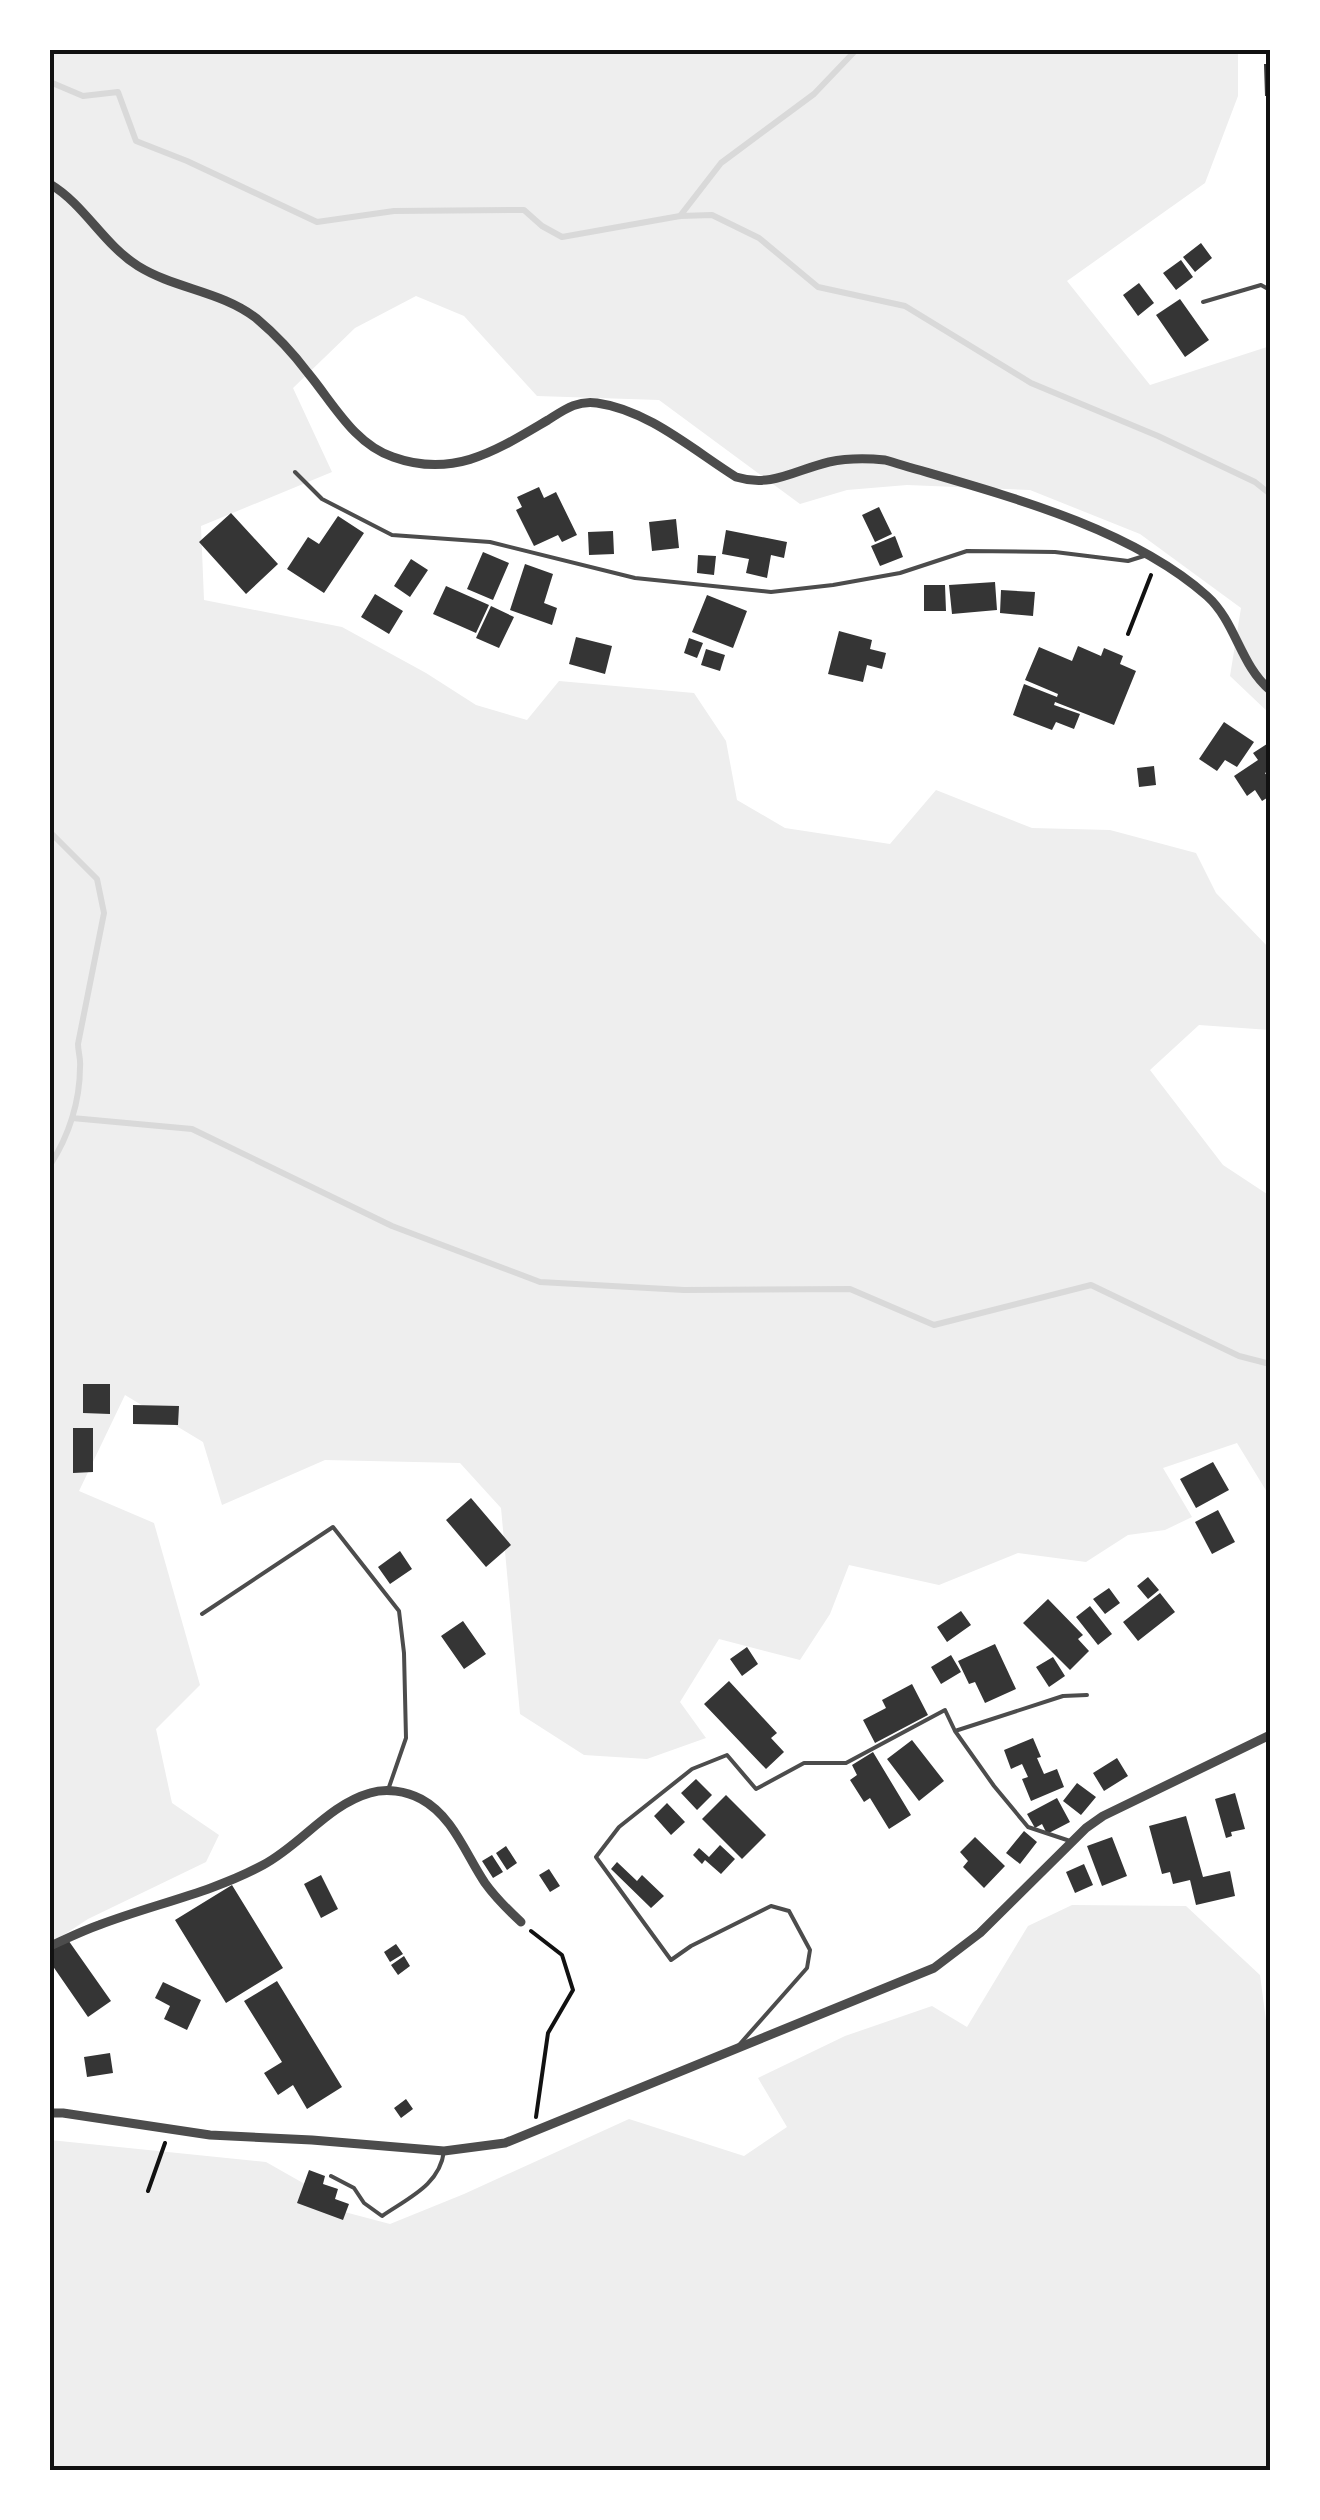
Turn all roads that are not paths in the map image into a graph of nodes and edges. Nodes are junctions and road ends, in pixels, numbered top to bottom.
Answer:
1 (50, 184) edge
2 (1270, 290) edge
3 (1203, 302) dead end
4 (295, 472) dead end
5 (1146, 555) junction
6 (1270, 690) edge
7 (202, 1614) dead end
8 (1087, 1696) dead end
9 (954, 1731) junction
10 (1270, 1735) edge
11 (388, 1790) junction
12 (1070, 1842) junction
13 (520, 1922) road end
14 (50, 1946) edge
15 (734, 2050) junction
16 (50, 2113) edge
17 (444, 2151) junction
18 (331, 2176) dead end

1 - 5 street
2 - 3 lane
4 - 5 lane
5 - 6 street
7 - 11 lane
8 - 9 lane
9 - 12 lane
9 - 15 lane
10 - 12 street
11 - 13 street
11 - 14 street
12 - 15 street
15 - 17 street
16 - 17 street
17 - 18 lane

